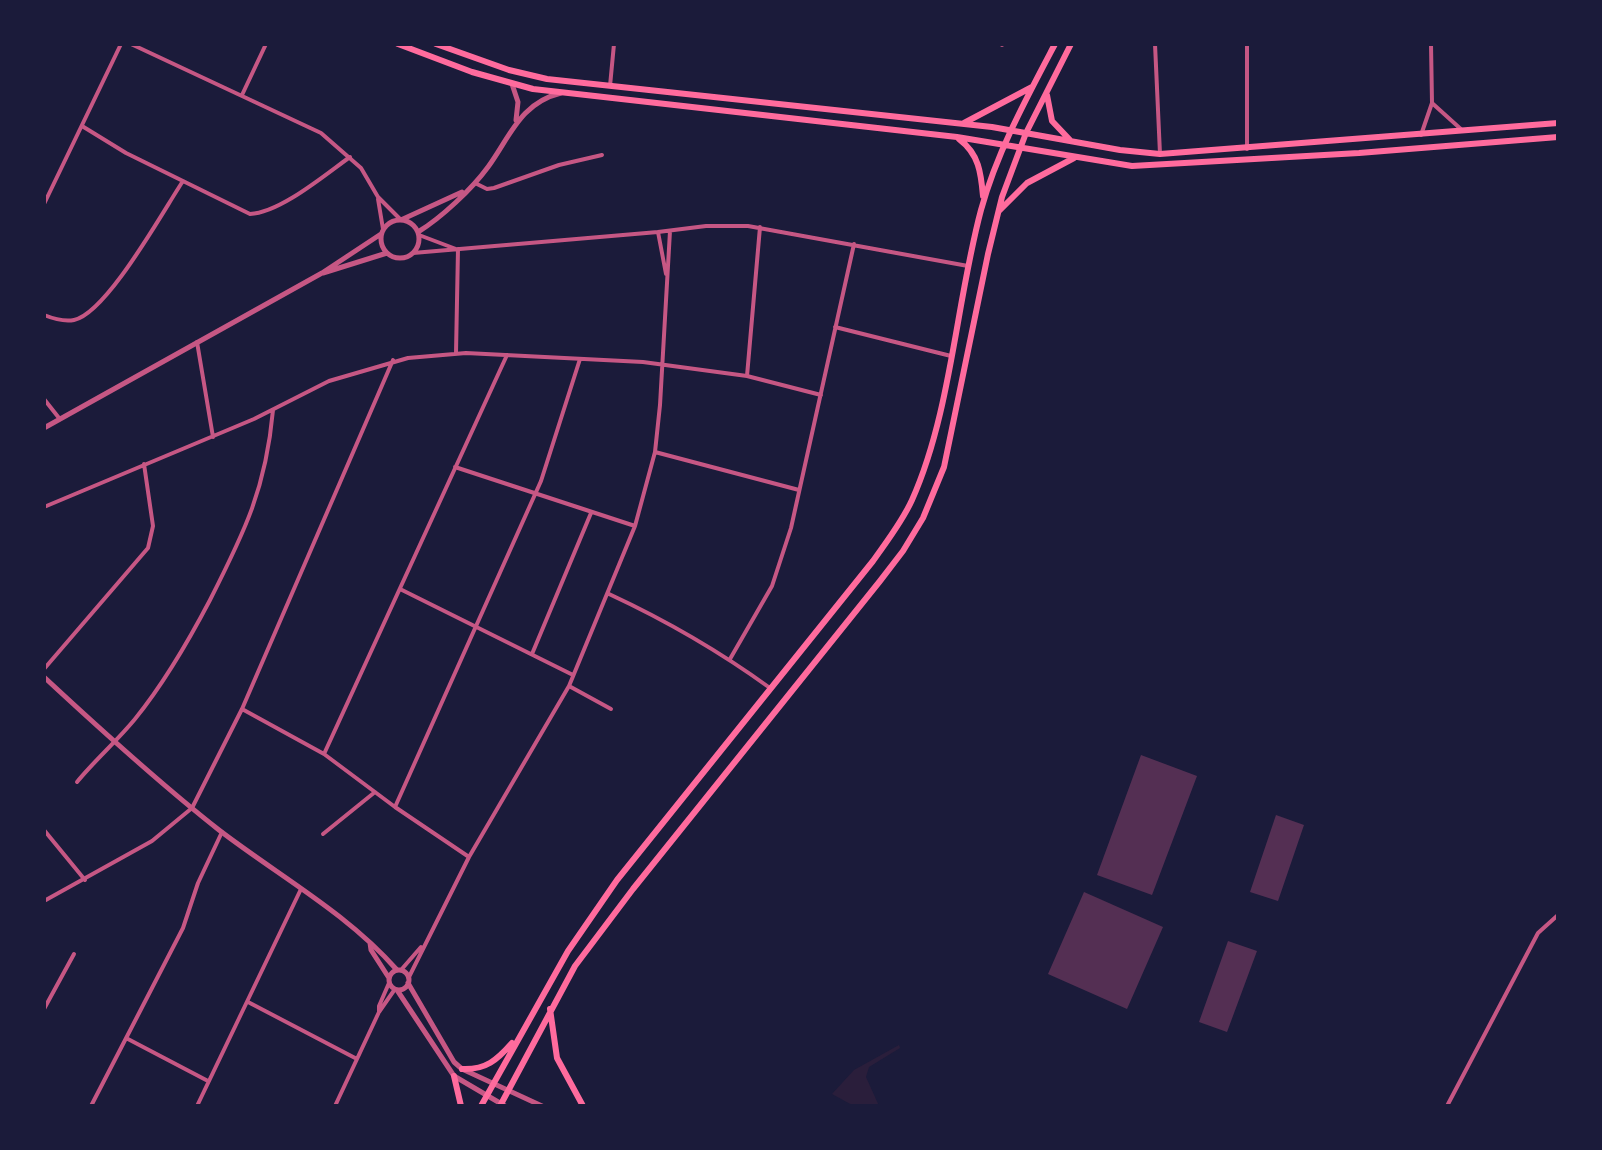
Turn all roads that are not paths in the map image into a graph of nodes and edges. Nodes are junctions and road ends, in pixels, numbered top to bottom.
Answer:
1 (121, 44) edge
2 (131, 44) edge
3 (266, 44) edge
4 (398, 44) edge
5 (436, 44) edge
6 (614, 44) edge
7 (1055, 44) edge
8 (1071, 44) edge
9 (1155, 44) edge
10 (1247, 44) edge
11 (1431, 44) edge
12 (511, 83) junction
13 (1035, 85) junction
14 (610, 86) junction
15 (561, 93) junction
16 (1047, 93) junction
17 (242, 95) junction
18 (1432, 103) junction
19 (516, 123) junction
20 (1558, 123) edge
21 (962, 124) junction
22 (82, 126) junction
23 (1012, 130) junction
24 (1464, 131) junction
25 (1026, 133) junction
26 (1421, 135) junction
27 (957, 137) junction
28 (1558, 137) edge
29 (1073, 142) junction
30 (1004, 146) junction
31 (1020, 149) junction
32 (1247, 149) junction
33 (1160, 154) junction
34 (602, 155) dead end
35 (350, 157) junction
36 (1074, 158) junction
37 (183, 181) junction
38 (475, 183) junction
39 (467, 190) junction
40 (378, 197) junction
41 (984, 202) junction
42 (44, 204) edge
43 (997, 214) junction
44 (401, 219) junction
45 (760, 227) junction
46 (382, 231) junction
47 (670, 231) junction
48 (658, 232) junction
49 (418, 233) junction
50 (854, 244) junction
51 (458, 249) junction
52 (387, 253) junction
53 (413, 253) junction
54 (968, 266) junction
55 (322, 273) junction
56 (667, 280) junction
57 (44, 315) edge
58 (835, 327) junction
59 (197, 342) junction
60 (456, 353) junction
61 (507, 355) junction
62 (951, 356) junction
63 (580, 359) junction
64 (393, 360) junction
65 (663, 364) junction
66 (747, 376) junction
67 (821, 395) junction
68 (44, 399) edge
69 (273, 410) junction
70 (59, 418) junction
71 (44, 428) edge
72 (213, 437) junction
73 (655, 452) junction
74 (144, 464) junction
75 (455, 467) junction
76 (799, 490) junction
77 (534, 493) junction
78 (44, 507) edge
79 (591, 512) junction
80 (635, 526) junction
81 (400, 589) junction
82 (609, 594) junction
83 (475, 626) junction
84 (532, 654) junction
85 (730, 659) junction
86 (44, 669) edge
87 (573, 675) junction
88 (44, 677) edge
89 (569, 686) junction
90 (770, 688) junction
91 (242, 709) junction
92 (611, 709) dead end
93 (114, 741) junction
94 (324, 754) junction
95 (77, 782) dead end
96 (375, 792) junction
97 (395, 807) junction
98 (192, 808) junction
99 (44, 830) edge
100 (222, 832) junction
101 (323, 834) dead end
102 (469, 857) junction
103 (85, 880) junction
104 (301, 889) junction
105 (44, 901) edge
106 (1558, 915) edge
107 (370, 942) junction
108 (423, 946) junction
109 (74, 954) dead end
110 (399, 970) junction
111 (389, 980) junction
112 (408, 980) junction
113 (396, 989) junction
114 (248, 1002) junction
115 (44, 1009) edge
116 (550, 1009) junction
117 (379, 1012) junction
118 (126, 1038) junction
119 (517, 1038) junction
120 (357, 1059) junction
121 (462, 1069) junction
122 (454, 1076) junction
123 (208, 1081) junction
124 (493, 1084) junction
125 (508, 1090) junction
126 (486, 1096) junction
127 (502, 1105) edge
128 (91, 1106) edge
129 (197, 1106) edge
130 (335, 1106) edge
131 (461, 1106) edge
132 (481, 1106) edge
133 (542, 1106) edge
134 (583, 1106) edge
135 (1447, 1106) edge

1 - 22 street
2 - 17 street
3 - 17 street
4 - 12 main road
5 - 14 main road
6 - 14 street
7 - 13 main road
8 - 16 main road
9 - 33 street
10 - 32 street
11 - 18 street
12 - 15 main road
12 - 19 street
13 - 21 main road
13 - 23 main road
14 - 21 main road
15 - 19 street
15 - 27 main road
16 - 25 main road
16 - 29 main road
17 - 35 street
18 - 24 street
18 - 26 street
19 - 38 street
20 - 24 main road
21 - 23 main road
22 - 37 street
22 - 42 street
23 - 25 main road
23 - 30 main road
24 - 26 main road
25 - 29 main road
25 - 31 main road
26 - 32 main road
27 - 30 main road
27 - 41 main road
28 - 36 main road
29 - 33 main road
30 - 31 main road
30 - 41 main road
31 - 36 main road
31 - 43 main road
32 - 33 main road
34 - 38 street
35 - 37 street
35 - 40 street
36 - 43 main road
37 - 57 street
38 - 39 street
39 - 44 street
39 - 49 street
40 - 44 street
40 - 46 street
41 - 54 main road
43 - 116 main road
44 - 46 street
44 - 49 street
45 - 47 street
45 - 50 street
45 - 66 street
46 - 52 street
46 - 55 street
47 - 48 street
47 - 56 street
48 - 51 street
48 - 56 street
49 - 51 street
49 - 53 street
50 - 54 street
50 - 58 street
51 - 53 street
51 - 60 street
52 - 53 street
52 - 55 street
54 - 62 main road
55 - 59 street
56 - 65 street
58 - 62 street
58 - 67 street
59 - 70 street
59 - 72 street
60 - 61 street
60 - 64 street
61 - 63 street
61 - 75 street
62 - 90 main road
63 - 65 street
63 - 77 street
64 - 69 street
64 - 91 street
65 - 66 street
65 - 73 street
66 - 67 street
67 - 76 street
68 - 70 street
69 - 72 street
69 - 93 street
70 - 71 street
72 - 74 street
73 - 76 street
73 - 80 street
74 - 78 street
74 - 86 street
75 - 77 street
75 - 81 street
76 - 85 street
77 - 79 street
77 - 83 street
79 - 80 street
79 - 84 street
80 - 82 street
81 - 83 street
81 - 94 street
82 - 85 street
82 - 87 street
83 - 84 street
83 - 97 street
84 - 87 street
85 - 90 street
87 - 89 street
88 - 93 street
89 - 92 street
89 - 102 street
90 - 119 main road
91 - 94 street
91 - 98 street
93 - 95 street
93 - 98 street
94 - 96 street
96 - 97 street
96 - 101 street
97 - 102 street
98 - 100 street
98 - 103 street
99 - 103 street
100 - 104 street
100 - 118 street
102 - 108 street
103 - 105 street
104 - 107 street
104 - 114 street
106 - 135 street
107 - 110 street
107 - 111 street
108 - 110 street
108 - 112 street
109 - 115 street
110 - 111 street
110 - 112 street
111 - 113 street
111 - 117 street
112 - 113 street
112 - 121 street
113 - 117 street
113 - 122 street
114 - 120 street
114 - 123 street
116 - 125 main road
116 - 134 main road
117 - 120 street
118 - 123 street
118 - 128 street
119 - 121 main road
119 - 124 main road
120 - 130 street
121 - 124 street
122 - 126 street
122 - 131 main road
123 - 129 street
124 - 125 street
124 - 126 main road
125 - 127 main road
125 - 133 street
126 - 127 street
126 - 132 main road

